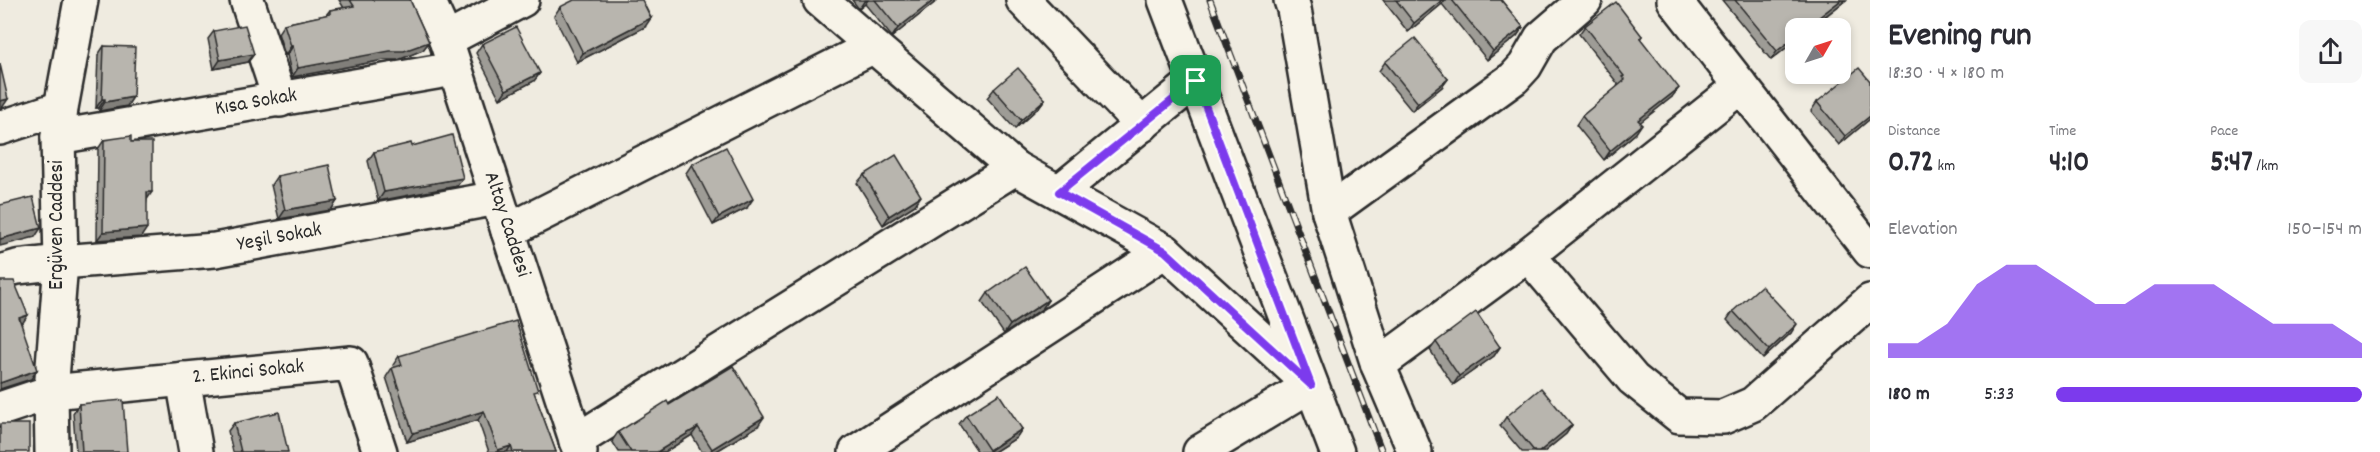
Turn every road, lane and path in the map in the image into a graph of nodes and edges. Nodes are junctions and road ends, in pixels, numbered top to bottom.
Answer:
1 (81, 0) edge
2 (248, 0) edge
3 (428, 0) edge
4 (522, 0) edge
5 (820, 0) edge
6 (1023, 0) edge
7 (1165, 0) edge
8 (1585, 0) edge
9 (1674, 0) edge
10 (1297, 3) edge
11 (872, 47) junction
12 (450, 54) junction
13 (1196, 81) junction
14 (1741, 86) junction
15 (280, 100) junction
16 (59, 123) junction
17 (1142, 125) junction
18 (0, 128) edge
19 (1015, 168) junction
20 (1059, 192) junction
21 (497, 198) junction
22 (1329, 212) junction
23 (508, 231) junction
24 (1165, 251) junction
25 (1870, 251) edge
26 (1528, 255) junction
27 (61, 262) junction
28 (0, 272) edge
29 (1870, 302) edge
30 (1378, 365) junction
31 (183, 379) junction
32 (1311, 385) junction
33 (51, 392) junction
34 (0, 409) edge
35 (578, 446) edge
36 (52, 452) edge
37 (196, 452) edge
38 (380, 452) edge
39 (856, 452) edge
40 (1200, 452) edge
41 (1337, 452) edge
42 (1415, 452) edge

1 - 16 street, Ergüven Caddesi
2 - 15 street
3 - 12 street, Altay Caddesi
4 - 12 street, Kısa Sokak
5 - 11 street
6 - 17 street
7 - 13 street
8 - 22 street
9 - 14 street
10 - 22 street
11 - 19 street
11 - 23 street
12 - 15 street, Kısa Sokak
12 - 21 street, Altay Caddesi
13 - 17 street
13 - 32 street
14 - 25 street
14 - 26 street
15 - 16 street, Kısa Sokak
16 - 18 street, Kısa Sokak
16 - 27 street, Ergüven Caddesi
17 - 20 street
19 - 20 street
19 - 35 street
20 - 24 street
21 - 23 street, Altay Caddesi
21 - 27 street, Yeşil Sokak
22 - 30 street
23 - 35 street, Altay Caddesi
24 - 32 street
24 - 39 street
26 - 29 street
26 - 30 street
27 - 28 street, Yeşil Sokak
27 - 33 street, Ergüven Caddesi
30 - 42 street
31 - 33 street, 2. Ekinci Sokak
31 - 37 street
31 - 38 street, 2. Ekinci Sokak
32 - 40 street
32 - 41 street
33 - 34 street, 2. Ekinci Sokak
33 - 36 street, Ergüven Caddesi

